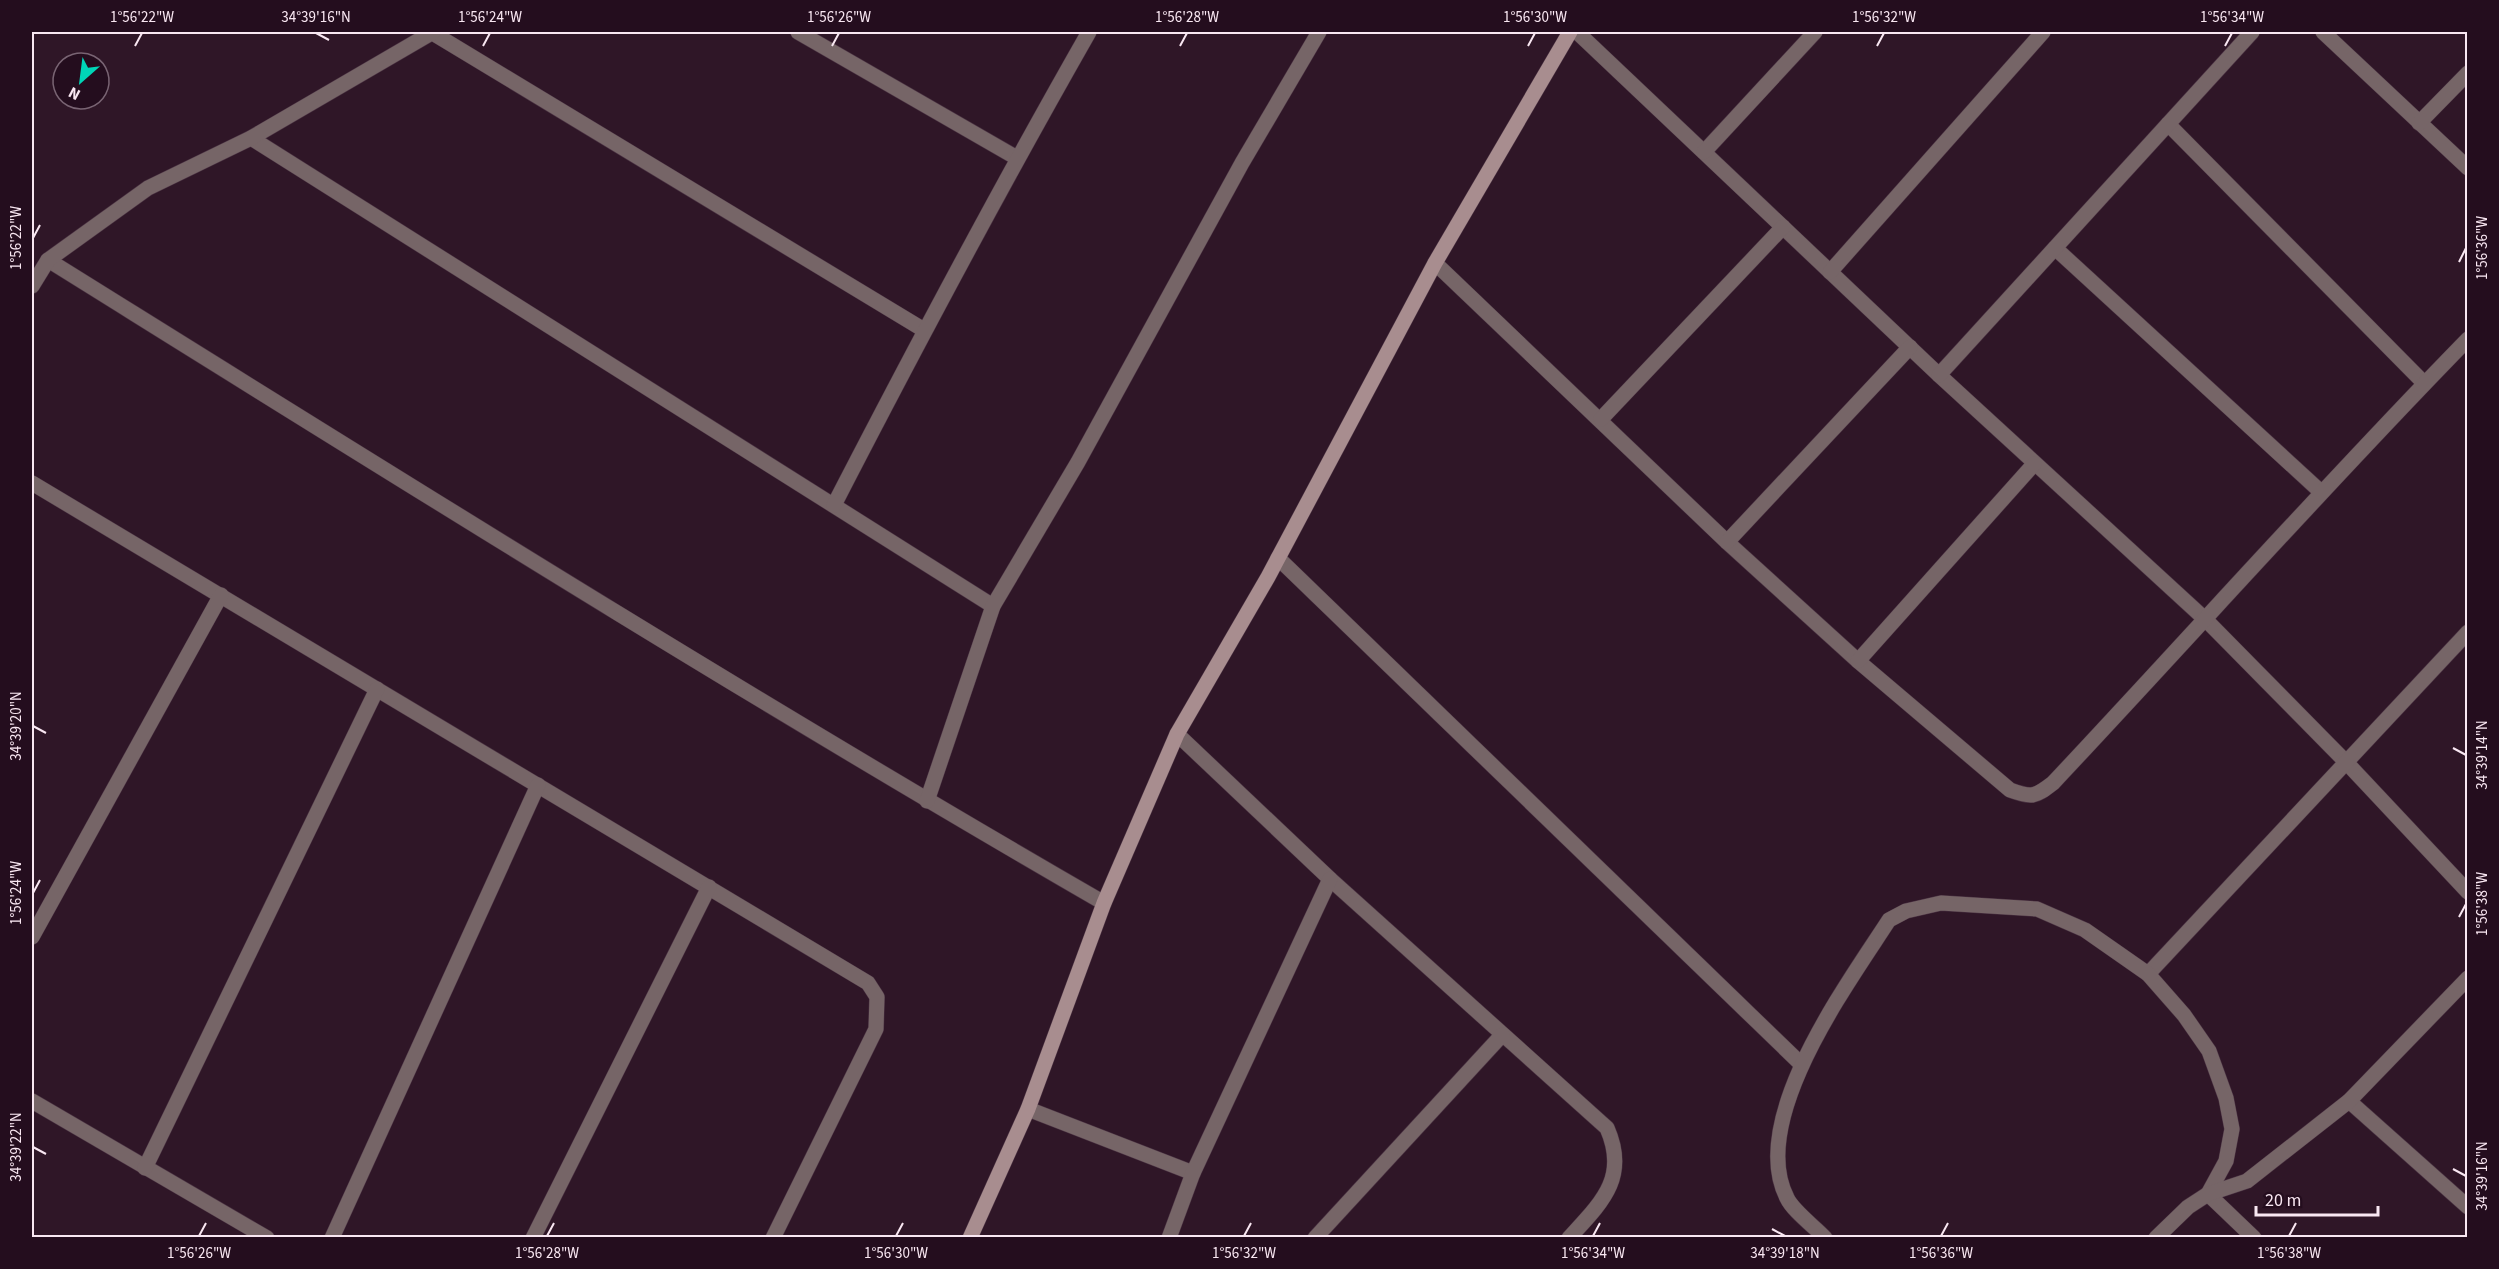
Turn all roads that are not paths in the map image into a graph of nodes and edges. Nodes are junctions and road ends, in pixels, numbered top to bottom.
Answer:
1 (432, 32) edge
2 (798, 32) edge
3 (1089, 32) edge
4 (1319, 32) edge
5 (1570, 32) edge
6 (1577, 32) edge
7 (1815, 32) edge
8 (2043, 32) edge
9 (2252, 32) edge
10 (2323, 32) edge
11 (2468, 74) edge
12 (2168, 123) junction
13 (2419, 123) junction
14 (251, 138) junction
15 (1704, 152) junction
16 (1017, 158) junction
17 (2468, 168) edge
18 (1783, 227) junction
19 (2055, 248) junction
20 (48, 260) junction
21 (1435, 263) junction
22 (1830, 272) junction
23 (32, 286) edge
24 (924, 330) junction
25 (2468, 339) edge
26 (1910, 347) junction
27 (1939, 375) junction
28 (2424, 383) junction
29 (1601, 419) junction
30 (2034, 464) junction
31 (32, 483) edge
32 (2321, 492) junction
33 (834, 505) junction
34 (1727, 542) junction
35 (1278, 558) junction
36 (221, 595) junction
37 (993, 606) junction
38 (2206, 620) junction
39 (2468, 632) edge
40 (1858, 661) junction
41 (377, 689) junction
42 (1177, 734) junction
43 (2346, 762) junction
44 (538, 785) junction
45 (927, 801) junction
46 (1330, 879) junction
47 (709, 887) junction
48 (2468, 892) edge
49 (1104, 903) junction
50 (32, 938) edge
51 (2148, 974) junction
52 (2468, 978) edge
53 (1502, 1035) junction
54 (1801, 1064) junction
55 (32, 1101) edge
56 (2349, 1101) junction
57 (1028, 1109) junction
58 (145, 1168) junction
59 (1193, 1173) junction
60 (2208, 1194) junction
61 (2468, 1207) edge
62 (267, 1238) edge
63 (332, 1238) edge
64 (533, 1238) edge
65 (773, 1238) edge
66 (970, 1238) edge
67 (1169, 1238) edge
68 (1315, 1238) edge
69 (1569, 1238) edge
70 (1825, 1238) edge
71 (2156, 1238) edge
72 (2254, 1238) edge

1 - 14 street
1 - 24 street
2 - 16 street
3 - 16 street
4 - 37 street
5 - 21 street
6 - 15 street
7 - 15 street
8 - 22 street
9 - 12 street
10 - 13 street
11 - 13 street
12 - 19 street
12 - 28 street
13 - 17 street
14 - 20 street
14 - 33 street
15 - 18 street
16 - 24 street
18 - 22 street
18 - 29 street
19 - 27 street
19 - 32 street
20 - 23 street
20 - 45 street
21 - 29 street
21 - 35 street
22 - 26 street
24 - 33 street
25 - 28 street
26 - 27 street
26 - 34 street
27 - 30 street
28 - 32 street
29 - 34 street
30 - 38 street
30 - 40 street
31 - 36 street
32 - 38 street
33 - 37 street
34 - 40 street
35 - 42 street
35 - 54 street
36 - 41 street
36 - 50 street
37 - 45 street
38 - 40 street
38 - 43 street
39 - 43 street
41 - 44 street
41 - 58 street
42 - 46 street
42 - 49 street
43 - 48 street
43 - 51 street
44 - 47 street
44 - 63 street
45 - 49 street
46 - 53 street
46 - 59 street
47 - 64 street
47 - 65 street
49 - 57 street
51 - 54 street
51 - 60 street
52 - 56 street
53 - 68 street
53 - 69 street
54 - 70 street
55 - 58 street
56 - 60 street
56 - 61 street
57 - 59 street
57 - 66 street
58 - 62 street
59 - 67 street
60 - 71 street
60 - 72 street

